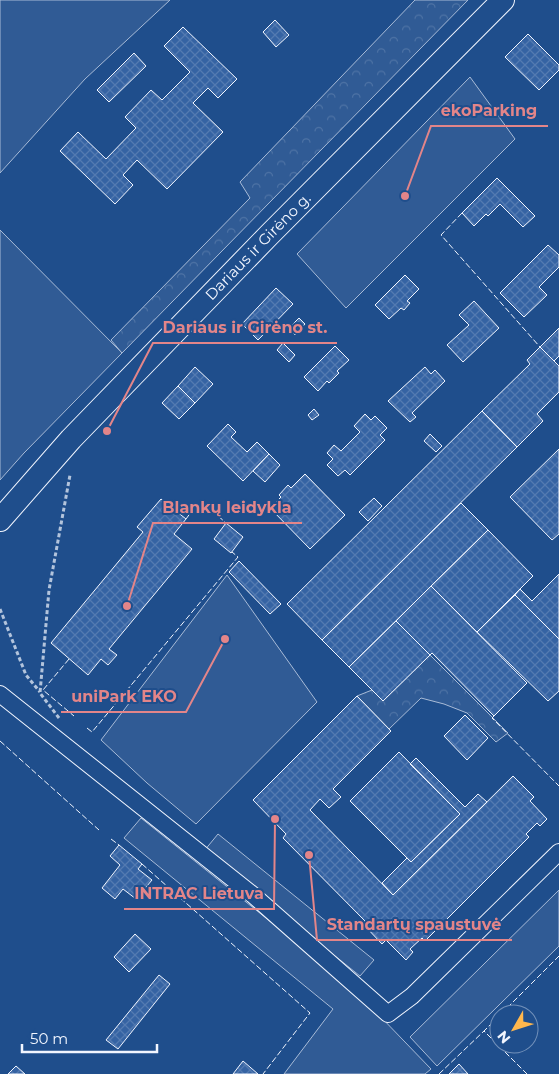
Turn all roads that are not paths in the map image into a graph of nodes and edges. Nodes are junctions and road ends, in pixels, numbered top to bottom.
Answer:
1 (503, 0) edge
2 (0, 520) edge
3 (0, 694) edge
4 (559, 852) edge

1 - 2 main road, Dariaus ir Girėno g.
3 - 4 street

